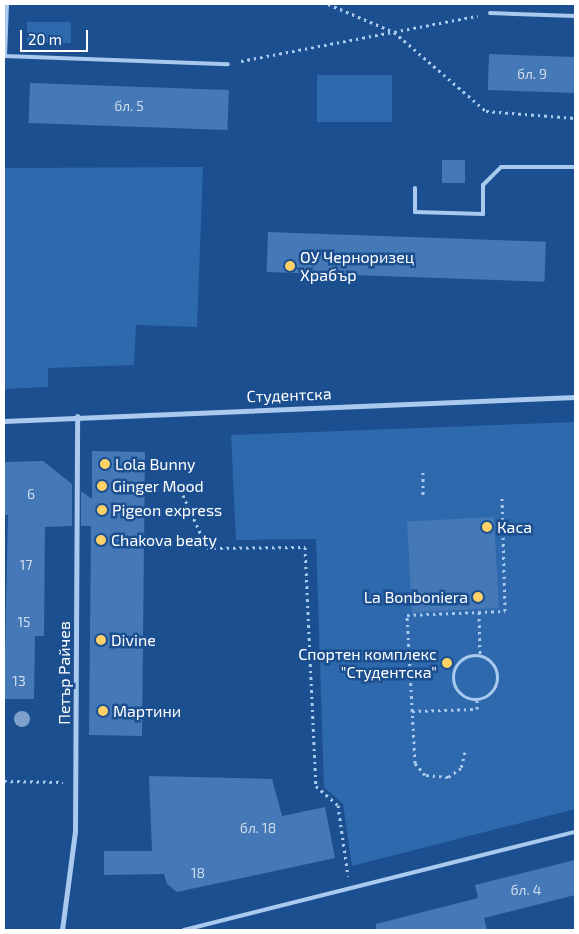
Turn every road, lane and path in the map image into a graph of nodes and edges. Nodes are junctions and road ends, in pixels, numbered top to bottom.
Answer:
1 (7, 4) edge
2 (328, 4) edge
3 (490, 13) joint
4 (575, 16) edge
5 (394, 32) junction
6 (228, 64) joint
7 (575, 118) edge
8 (575, 167) edge
9 (415, 188) dead end
10 (575, 397) edge
11 (77, 416) junction
12 (4, 421) edge
13 (423, 472) dead end
14 (183, 495) dead end
15 (502, 496) dead end
16 (423, 498) dead end
17 (479, 611) junction
18 (480, 656) junction
19 (477, 700) junction
20 (412, 711) junction
21 (464, 752) dead end
22 (4, 781) edge
23 (75, 782) junction
24 (575, 832) edge
25 (350, 891) junction
26 (62, 930) edge
27 (184, 930) edge

1 - 6 lane
2 - 5 path
3 - 4 lane
3 - 5 path
5 - 6 path
5 - 7 path
8 - 9 lane
10 - 11 street, Студентска
11 - 12 street, Студентска
11 - 23 street, Петър Райчев
13 - 16 path
14 - 25 path
15 - 17 path
17 - 18 path
17 - 20 path
18 - 19 path
18 - 19 path
19 - 20 path
20 - 21 path
22 - 23 path
23 - 26 street, Петър Райчев
24 - 25 lane
25 - 27 lane

